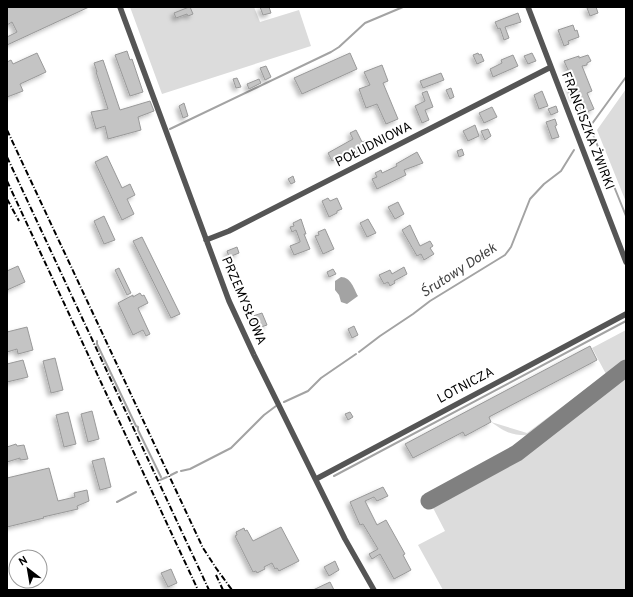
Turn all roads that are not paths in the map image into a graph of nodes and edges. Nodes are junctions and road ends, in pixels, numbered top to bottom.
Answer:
1 (120, 7) edge
2 (528, 7) edge
3 (551, 67) junction
4 (206, 240) junction
5 (626, 262) edge
6 (626, 314) edge
7 (316, 479) junction
8 (374, 590) edge

1 - 4 street, PRZEMYSŁOWA
2 - 3 street, FRANCISZKA ŻWIRKI
3 - 4 street, POŁUDNIOWA
3 - 5 street, FRANCISZKA ŻWIRKI
4 - 7 street, PRZEMYSŁOWA
6 - 7 street, LOTNICZA
7 - 8 street, PRZEMYSŁOWA

